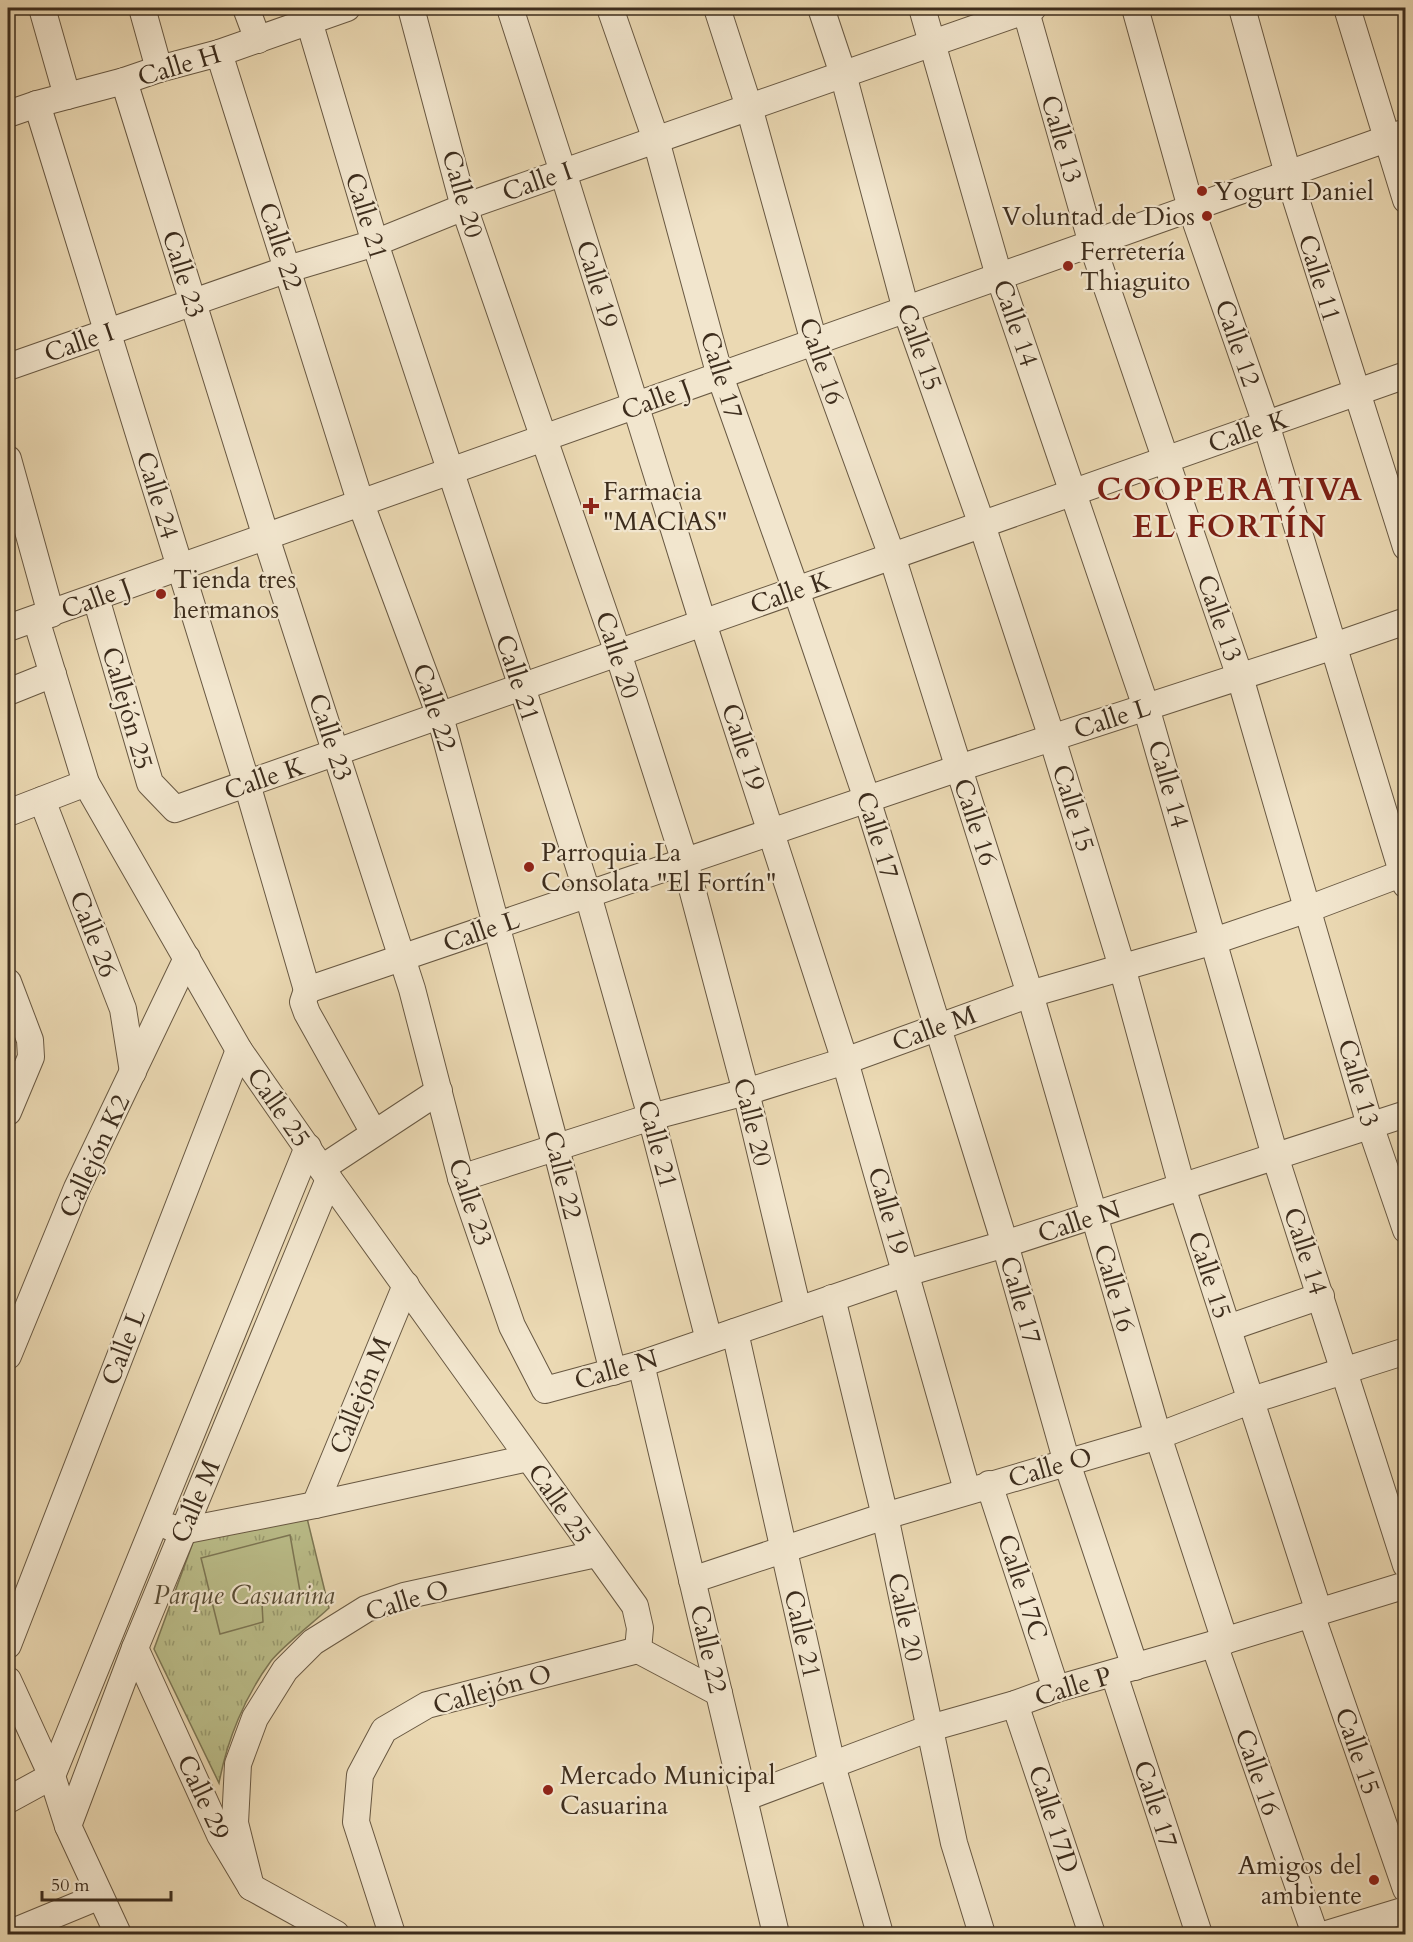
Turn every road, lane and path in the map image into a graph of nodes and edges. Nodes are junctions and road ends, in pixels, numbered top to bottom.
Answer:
1 (42, 8) edge
2 (142, 8) edge
3 (246, 8) edge
4 (347, 8) edge
5 (411, 8) edge
6 (510, 8) edge
7 (610, 8) edge
8 (717, 8) edge
9 (821, 8) edge
10 (922, 8) edge
11 (1028, 8) edge
12 (1135, 8) edge
13 (1242, 8) edge
14 (1347, 8) edge
15 (309, 21) junction
16 (258, 40) junction
17 (932, 43) junction
18 (219, 53) junction
19 (159, 69) junction
20 (843, 74) junction
21 (124, 81) junction
22 (67, 96) junction
23 (37, 104) junction
24 (749, 107) junction
25 (8, 114) edge
26 (1396, 135) edge
27 (656, 140) junction
28 (564, 172) junction
29 (1288, 174) junction
30 (1406, 200) edge
31 (464, 207) junction
32 (1191, 208) junction
33 (375, 243) junction
34 (1092, 244) junction
35 (288, 268) junction
36 (999, 276) junction
37 (193, 302) junction
38 (906, 310) junction
39 (107, 332) junction
40 (814, 342) junction
41 (8, 367) edge
42 (1406, 375) edge
43 (720, 376) junction
44 (1356, 393) junction
45 (636, 406) junction
46 (1266, 424) junction
47 (544, 438) junction
48 (8, 459) edge
49 (1166, 460) junction
50 (451, 472) junction
51 (1073, 493) junction
52 (361, 504) junction
53 (982, 525) junction
54 (266, 537) junction
55 (1406, 547) edge
56 (892, 556) junction
57 (180, 568) junction
58 (796, 590) junction
59 (96, 598) junction
60 (44, 617) junction
61 (1406, 621) edge
62 (703, 623) junction
63 (8, 628) edge
64 (1334, 646) junction
65 (618, 653) junction
66 (53, 674) junction
67 (1240, 676) junction
68 (522, 687) junction
69 (8, 692) edge
70 (1146, 707) junction
71 (441, 716) junction
72 (1052, 738) junction
73 (335, 752) junction
74 (959, 768) junction
75 (86, 783) junction
76 (247, 784) junction
77 (867, 799) junction
78 (42, 800) junction
79 (175, 809) joint
80 (8, 813) edge
81 (772, 831) junction
82 (685, 862) junction
83 (1404, 877) edge
84 (588, 895) junction
85 (1308, 909) junction
86 (497, 926) junction
87 (1214, 941) junction
88 (187, 958) junction
89 (402, 958) junction
90 (1122, 967) junction
91 (8, 982) edge
92 (306, 990) junction
93 (1030, 994) junction
94 (938, 1026) junction
95 (239, 1050) junction
96 (845, 1061) junction
97 (133, 1072) junction
98 (439, 1091) junction
99 (746, 1092) junction
100 (8, 1112) edge
101 (1406, 1114) edge
102 (651, 1117) junction
103 (1370, 1125) junction
104 (374, 1133) junction
105 (308, 1147) junction
106 (556, 1148) junction
107 (1275, 1156) junction
108 (326, 1174) junction
109 (461, 1178) junction
110 (1182, 1187) junction
111 (1094, 1216) junction
112 (1406, 1230) edge
113 (1005, 1245) junction
114 (906, 1273) junction
115 (406, 1285) junction
116 (1321, 1296) junction
117 (832, 1299) junction
118 (798, 1310) junction
119 (1228, 1328) junction
120 (735, 1332) junction
121 (710, 1341) junction
122 (1406, 1351) edge
123 (8, 1356) edge
124 (641, 1364) junction
125 (1345, 1370) junction
126 (613, 1372) junction
127 (545, 1390) joint
128 (1252, 1400) junction
129 (1158, 1436) junction
130 (528, 1458) junction
131 (1067, 1463) junction
132 (978, 1487) junction
133 (315, 1505) junction
134 (885, 1516) junction
135 (155, 1523) junction
136 (183, 1530) junction
137 (784, 1549) junction
138 (596, 1554) junction
139 (1406, 1565) edge
140 (692, 1580) junction
141 (1406, 1585) edge
142 (1315, 1613) junction
143 (1219, 1642) junction
144 (8, 1645) edge
145 (135, 1648) junction
146 (638, 1650) junction
147 (1124, 1670) junction
148 (8, 1680) edge
149 (1056, 1689) junction
150 (719, 1693) junction
151 (1015, 1704) junction
152 (930, 1728) junction
153 (832, 1765) junction
154 (52, 1776) junction
155 (744, 1798) junction
156 (8, 1800) edge
157 (68, 1826) junction
158 (251, 1887) junction
159 (1406, 1888) edge
160 (100, 1896) junction
161 (1406, 1910) edge
162 (8, 1935) edge
163 (118, 1935) edge
164 (336, 1935) edge
165 (392, 1935) edge
166 (776, 1935) edge
167 (880, 1935) edge
168 (982, 1935) edge
169 (1092, 1935) edge
170 (1199, 1935) edge
171 (1315, 1935) edge
172 (1327, 1935) edge

1 - 22 street
2 - 19 street
3 - 16 street
4 - 15 street, Calle H
5 - 31 street, Calle 20
6 - 28 street, Calle 19
7 - 27 street, Calle 17
8 - 24 street, Calle 16
9 - 20 street, Calle 15
10 - 17 street, Calle 14
11 - 17 street, Calle I
11 - 34 street, Calle 13
12 - 32 street, Calle 12
13 - 29 street, Calle 11
14 - 26 street
15 - 16 street, Calle H
15 - 33 street, Calle 21
16 - 18 street, Calle H
17 - 20 street, Calle I
17 - 36 street, Calle 14
18 - 19 street, Calle H
18 - 35 street, Calle 22
19 - 21 street, Calle H
20 - 24 street, Calle I
20 - 38 street, Calle 15
21 - 22 street, Calle H
21 - 37 street, Calle 23
22 - 23 street, Calle H
23 - 25 street, Calle H
23 - 39 street, Calle 24
24 - 27 street, Calle I
24 - 40 street, Calle 16
26 - 29 street, Calle J
26 - 30 street
27 - 28 street, Calle I
27 - 43 street, Calle 17
28 - 31 street, Calle I
28 - 45 street, Calle 19
29 - 32 street, Calle J
29 - 44 street, Calle 11
31 - 33 street, Calle I
31 - 47 street, Calle 20
32 - 34 street, Calle J
32 - 46 street, Calle 12
33 - 35 street, Calle I
33 - 50 street, Calle 21
34 - 36 street, Calle J
34 - 49 street, Calle 13
35 - 37 street, Calle I
35 - 52 street, Calle 22
36 - 38 street, Calle J
36 - 51 street, Calle 14
37 - 39 street, Calle I
37 - 54 street, Calle 23
38 - 40 street, Calle J
38 - 53 street, Calle 15
39 - 41 street, Calle I
39 - 57 street, Calle 24
40 - 43 street, Calle J
40 - 56 street, Calle 16
42 - 44 street, Calle K
43 - 45 street, Calle J
43 - 58 street, Calle 17
44 - 46 street, Calle K
44 - 55 street, Calle 11
45 - 47 street, Calle J
45 - 62 street, Calle 19
46 - 49 street, Calle K
46 - 64 street, Calle 12
47 - 50 street, Calle J
47 - 65 street, Calle 20
48 - 60 street, Calle 25
49 - 51 street, Calle K
49 - 67 street, Calle 13
50 - 52 street, Calle J
50 - 68 street, Calle 21
51 - 53 street, Calle K
51 - 70 street, Calle 14
52 - 54 street, Calle J
52 - 71 street, Calle 22
53 - 56 street, Calle K
53 - 72 street, Calle 15
54 - 57 street, Calle J
54 - 73 street, Calle 23
56 - 58 street, Calle K
56 - 74 street, Calle 16
57 - 59 street, Calle J
57 - 76 street, Calle 24
58 - 62 street, Calle K
58 - 77 street, Calle 17
59 - 60 street, Calle J
59 - 79 street, Callejón 25
60 - 63 street, Calle J
60 - 66 street, Calle 25
61 - 64 street, Calle L
62 - 65 street, Calle K
62 - 81 street, Calle 19
64 - 67 street, Calle L
64 - 83 street, Calle 12
65 - 68 street, Calle K
65 - 82 street, Calle 20
66 - 69 street
66 - 75 street, Calle 25
67 - 70 street, Calle L
67 - 85 street, Calle 13
68 - 71 street, Calle K
68 - 84 street, Calle 21
70 - 72 street, Calle L
70 - 87 street, Calle 14
71 - 73 street, Calle K
71 - 86 street, Calle 22
72 - 74 street, Calle L
72 - 90 street, Calle 15
73 - 76 street, Calle K
73 - 89 street, Calle 23
74 - 77 street, Calle L
74 - 93 street, Calle 16
75 - 78 street
75 - 88 street, Calle 25
76 - 79 street, Calle K
76 - 92 street, Calle 24
77 - 81 street, Calle L
77 - 94 street, Calle 17
78 - 80 street
78 - 97 street, Calle 26
81 - 82 street, Calle L
81 - 96 street, Calle 19
82 - 84 street, Calle L
82 - 99 street, Calle 20
83 - 85 street, Calle M
84 - 86 street, Calle L
84 - 102 street, Calle 21
85 - 87 street, Calle M
85 - 103 street, Calle 13
86 - 89 street, Calle L
86 - 106 street, Calle 22
87 - 90 street, Calle M
87 - 107 street, Calle 14
88 - 95 street, Calle 25
88 - 97 street, Callejón K2
89 - 92 street, Calle L
89 - 98 street, Calle 23
90 - 93 street, Calle M
90 - 110 street, Calle 15
91 - 100 street
92 - 104 street
93 - 94 street, Calle M
93 - 111 street, Calle 16
94 - 96 street, Calle M
94 - 113 street, Calle 17
95 - 105 street, Calle 25
95 - 144 street, Calle L
96 - 99 street, Calle M
96 - 114 street, Calle 19
97 - 123 street, Callejón K2
98 - 104 street
98 - 109 street, Calle 23
99 - 102 street, Calle M
99 - 118 street, Calle 20
101 - 103 street, Calle N
102 - 106 street, Calle M
102 - 121 street, Calle 21
103 - 107 street, Calle N
103 - 112 street, Calle 13
104 - 108 street
105 - 108 street, Calle 25
105 - 135 street, Calle M
106 - 109 street, Calle M
106 - 126 street, Calle 22
107 - 110 street, Calle N
107 - 116 street, Calle 14
108 - 115 street, Calle 25
108 - 136 street, Calle M
109 - 127 street, Calle 23
110 - 111 street, Calle N
110 - 119 street, Calle 15
111 - 113 street, Calle N
111 - 129 street, Calle 16
113 - 114 street, Calle N
113 - 131 street, Calle 17
114 - 117 street, Calle N
114 - 132 street, Calle 19
115 - 130 street, Calle 25
115 - 133 street, Callejón M
116 - 119 street
116 - 125 street, Calle 14
117 - 118 street, Calle N
117 - 134 street, Calle 20
118 - 120 street, Calle N
119 - 128 street, Calle 15
120 - 121 street, Calle N
120 - 137 street, Calle 21
121 - 124 street, Calle N
122 - 125 street, Calle O
124 - 126 street, Calle N
124 - 140 street, Calle 22
125 - 128 street, Calle O
125 - 139 street, Calle 14
126 - 127 street, Calle N
128 - 129 street, Calle O
128 - 142 street, Calle 15
129 - 131 street, Calle O
129 - 143 street, Calle 16
130 - 133 street
130 - 138 street, Calle 25
131 - 132 street, Calle O
131 - 147 street, Calle 17
132 - 134 street, Calle O
132 - 149 street, Calle 17C
133 - 136 street
134 - 137 street, Calle O
134 - 152 street, Calle 20
135 - 136 street
135 - 154 street, Calle M
136 - 145 street, Calle M
137 - 140 street, Calle O
137 - 153 street, Calle 21
138 - 146 street
138 - 158 street, Calle O
140 - 150 street, Calle 22
141 - 142 street, Calle P
142 - 143 street, Calle P
142 - 159 street, Calle 15
143 - 147 street, Calle P
143 - 171 street, Calle 16
145 - 157 street, Calle M
145 - 158 street, Calle 29
146 - 150 street
146 - 165 street, Callejón O
147 - 149 street, Calle P
147 - 170 street, Calle 17
148 - 154 street
149 - 151 street, Calle P
150 - 155 street, Calle 22
151 - 152 street, Calle P
151 - 169 street, Calle 17D
152 - 153 street, Calle P
152 - 168 street, Calle 20
153 - 155 street, Calle P
153 - 167 street, Calle 21
154 - 156 street
154 - 157 street
155 - 166 street, Calle 22
157 - 160 street
158 - 164 street
160 - 162 street
160 - 163 street
161 - 172 street

